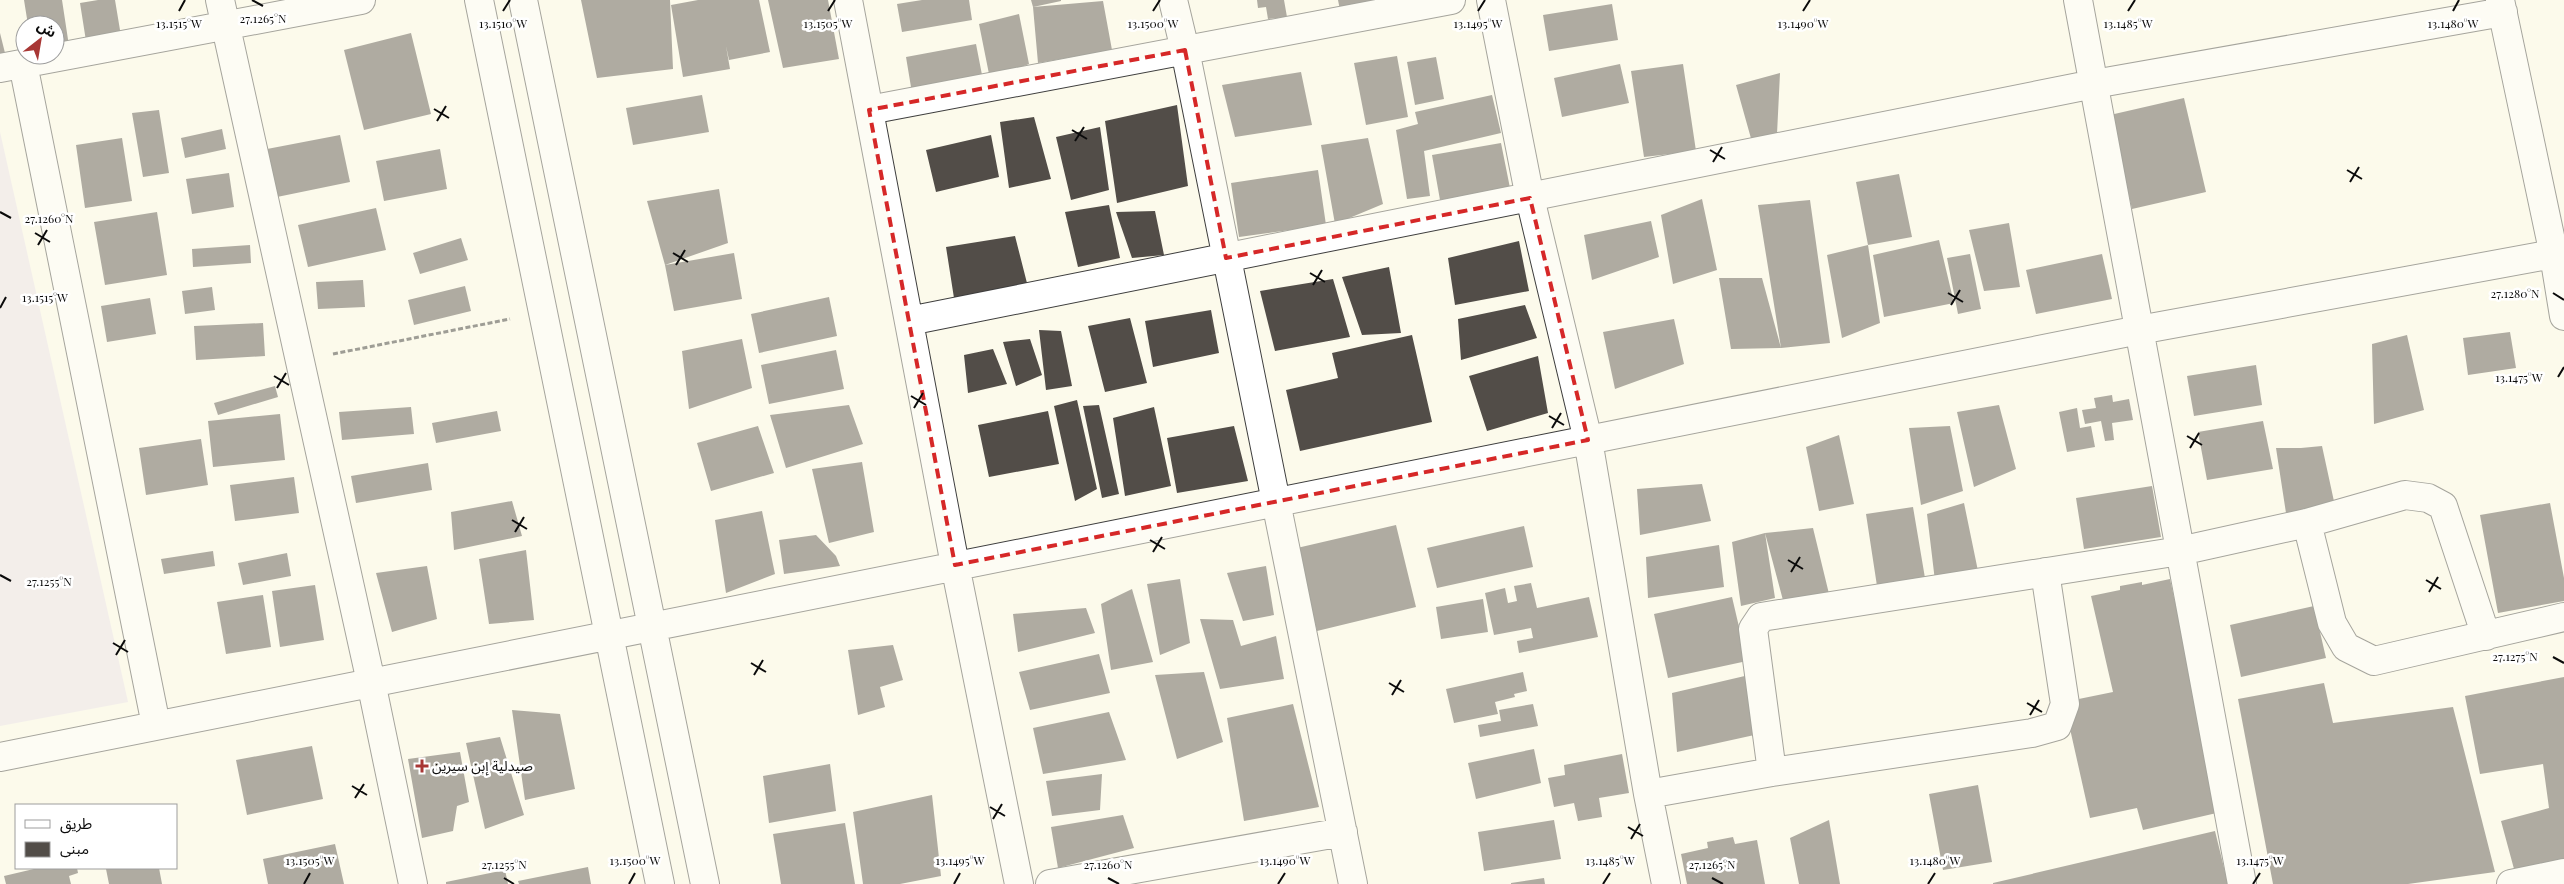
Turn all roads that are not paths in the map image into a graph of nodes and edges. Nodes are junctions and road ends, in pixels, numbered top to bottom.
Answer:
1 (361, 0) edge
2 (479, 0) edge
3 (523, 0) edge
4 (848, 0) edge
5 (1173, 0) edge
6 (1452, 0) edge
7 (1491, 0) edge
8 (2078, 0) edge
9 (2501, 6) edge
10 (223, 13) edge
11 (1185, 50) junction
12 (12, 66) edge
13 (2094, 84) junction
14 (869, 110) junction
15 (1530, 198) junction
16 (2559, 254) edge
17 (1226, 258) junction
18 (2564, 316) edge
19 (909, 321) junction
20 (2139, 330) junction
21 (1588, 440) junction
22 (1276, 504) junction
23 (2307, 523) junction
24 (2180, 551) junction
25 (955, 565) junction
26 (2045, 572) junction
27 (2564, 617) edge
28 (653, 626) junction
29 (609, 634) junction
30 (2486, 636) junction
31 (371, 682) junction
32 (156, 725) junction
33 (0, 756) edge
34 (1772, 772) junction
35 (1648, 794) junction
36 (1343, 832) junction
37 (2564, 873) edge
38 (413, 884) edge
39 (660, 884) edge
40 (705, 884) edge
41 (1019, 884) edge
42 (1050, 884) edge
43 (1353, 884) edge
44 (1666, 884) edge
45 (2242, 884) edge
46 (2511, 884) edge

1 - 10 street
2 - 29 street
3 - 28 street
4 - 14 street
5 - 11 street
6 - 11 street
7 - 15 street
8 - 13 street
9 - 13 street
9 - 16 street
10 - 12 street
10 - 31 street
11 - 14 street
11 - 17 street
12 - 32 street
13 - 15 street
13 - 20 street
14 - 19 street
15 - 17 street
15 - 21 street
16 - 18 street
16 - 20 street
17 - 19 street
17 - 22 street
19 - 25 street
20 - 21 street
20 - 24 street
21 - 22 street
21 - 35 street
22 - 25 street
22 - 36 street
23 - 24 street
23 - 30 street
23 - 30 street
24 - 26 street
24 - 45 street
25 - 28 street
25 - 41 street
26 - 34 street
26 - 34 street
27 - 30 street
28 - 29 street
28 - 40 street
29 - 31 street
29 - 39 street
31 - 32 street
31 - 38 street
32 - 33 street
34 - 35 street
35 - 44 street
36 - 42 street
36 - 43 street
37 - 46 street

